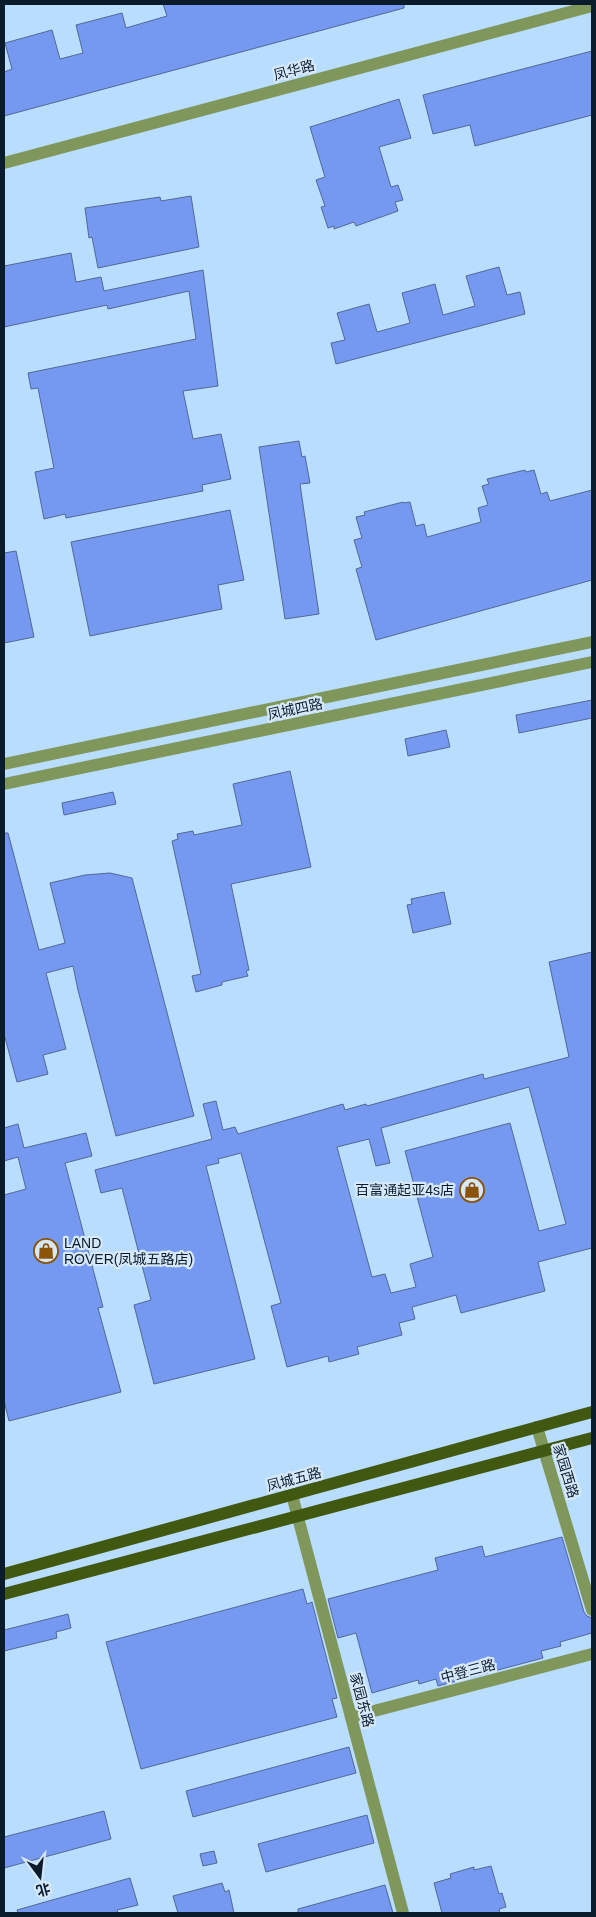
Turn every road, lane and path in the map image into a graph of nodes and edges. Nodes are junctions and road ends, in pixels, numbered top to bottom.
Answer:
1 (592, 6) edge
2 (4, 163) edge
3 (592, 642) edge
4 (592, 662) edge
5 (4, 764) edge
6 (4, 784) edge
7 (592, 1412) edge
8 (537, 1427) junction
9 (592, 1438) edge
10 (544, 1451) junction
11 (292, 1495) junction
12 (298, 1515) junction
13 (4, 1574) edge
14 (4, 1594) edge
15 (592, 1610) edge
16 (592, 1654) edge
17 (351, 1717) junction
18 (403, 1913) edge

1 - 2 street, 凤华路
3 - 5 street, 凤城四路
4 - 6 street, 凤城四路
7 - 8 main road, 凤城五路
8 - 10 street, 家园西路
8 - 11 main road, 凤城五路
9 - 10 main road
10 - 12 main road
10 - 15 street, 家园西路
11 - 12 street, 家园东路
11 - 13 main road, 凤城五路
12 - 14 main road
12 - 17 street, 家园东路
16 - 17 street, 中登三路
17 - 18 street, 家园东路

